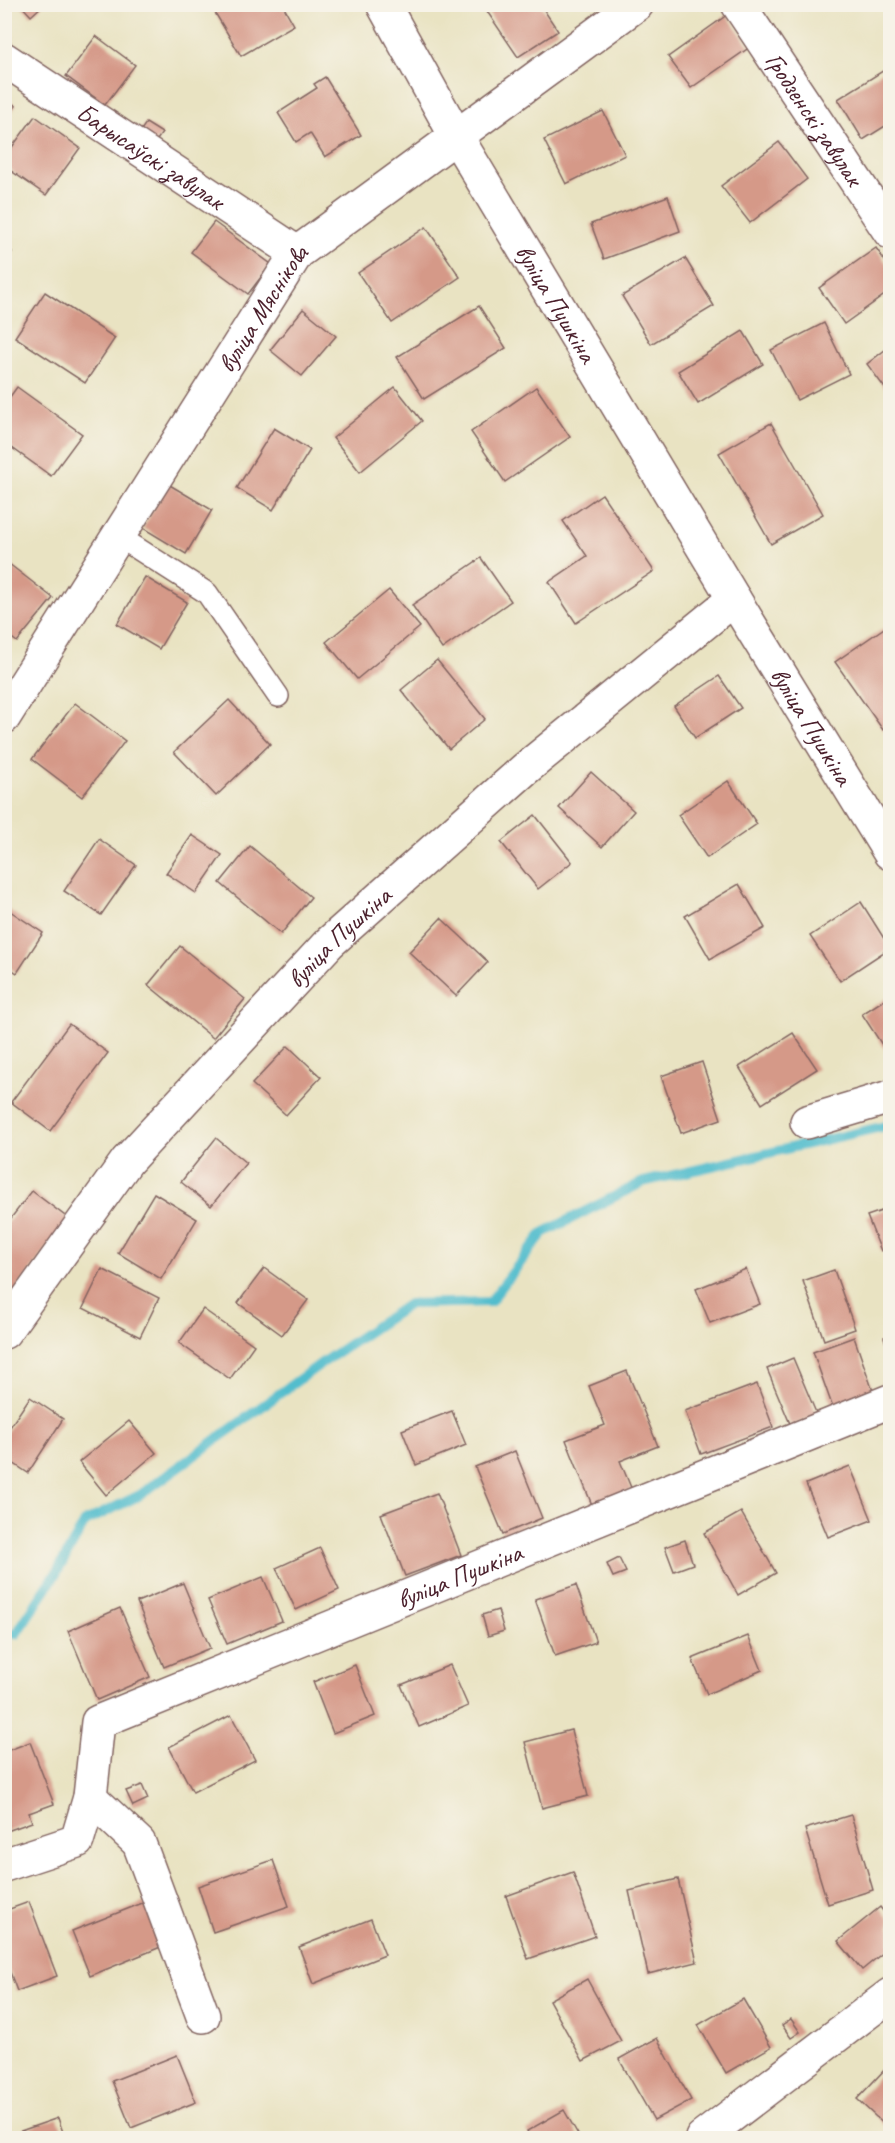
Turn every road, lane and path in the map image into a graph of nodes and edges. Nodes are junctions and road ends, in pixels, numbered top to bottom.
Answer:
1 (383, 4) edge
2 (637, 4) edge
3 (738, 4) edge
4 (4, 59) edge
5 (456, 136) junction
6 (891, 232) edge
7 (297, 253) junction
8 (118, 536) junction
9 (734, 599) junction
10 (278, 696) dead end
11 (4, 717) edge
12 (891, 854) edge
13 (891, 1096) edge
14 (807, 1122) dead end
15 (4, 1332) edge
16 (891, 1401) edge
17 (90, 1797) junction
18 (4, 1865) edge
19 (891, 1995) edge
20 (203, 2016) dead end
21 (702, 2139) edge

1 - 5 street, вуліца Пушкіна
2 - 5 street, вуліца Мяснікова
3 - 6 street, Гродзенскі завулак
4 - 7 street, Барысаўскі завулак
5 - 7 street, вуліца Мяснікова
5 - 9 street, вуліца Пушкіна
7 - 8 street, вуліца Мяснікова
8 - 10 lane
8 - 11 street, вуліца Мяснікова
9 - 12 street, вуліца Пушкіна
9 - 15 street, вуліца Пушкіна
13 - 14 street
16 - 17 street, вуліца Пушкіна
17 - 18 street
17 - 20 street
19 - 21 street

